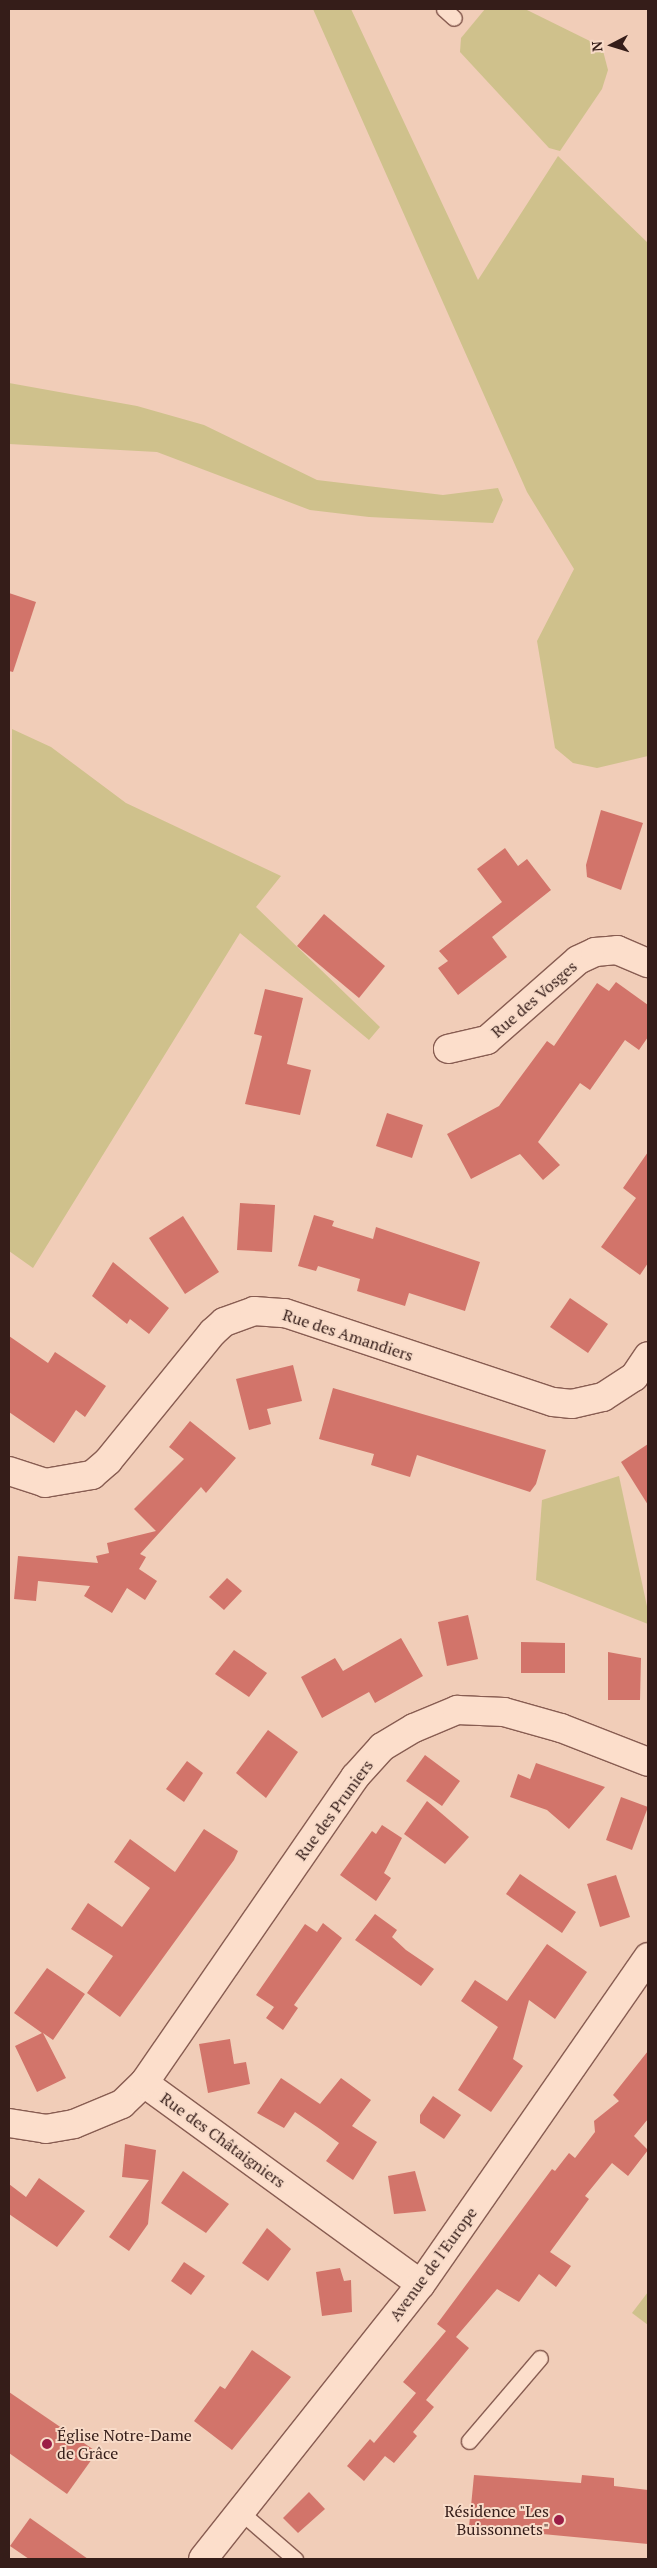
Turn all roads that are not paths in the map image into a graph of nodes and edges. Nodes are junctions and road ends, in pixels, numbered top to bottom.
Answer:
1 (648, 963) edge
2 (448, 1049) dead end
3 (648, 1356) edge
4 (9, 1471) edge
5 (648, 1762) edge
6 (648, 1956) edge
7 (144, 2083) junction
8 (9, 2123) edge
9 (422, 2284) junction
10 (540, 2358) dead end
11 (469, 2441) dead end
12 (243, 2514) junction
13 (203, 2559) edge
14 (294, 2559) edge

1 - 2 street, Rue des Vosges
3 - 4 street, Rue des Amandiers
5 - 7 street, Rue des Pruniers
6 - 9 street, Avenue de l'Europe
7 - 8 street, Rue des Châtaigniers
7 - 9 street, Rue des Châtaigniers
9 - 12 street, Avenue de l'Europe
10 - 11 lane
12 - 13 street, Avenue de l'Europe
12 - 14 lane

